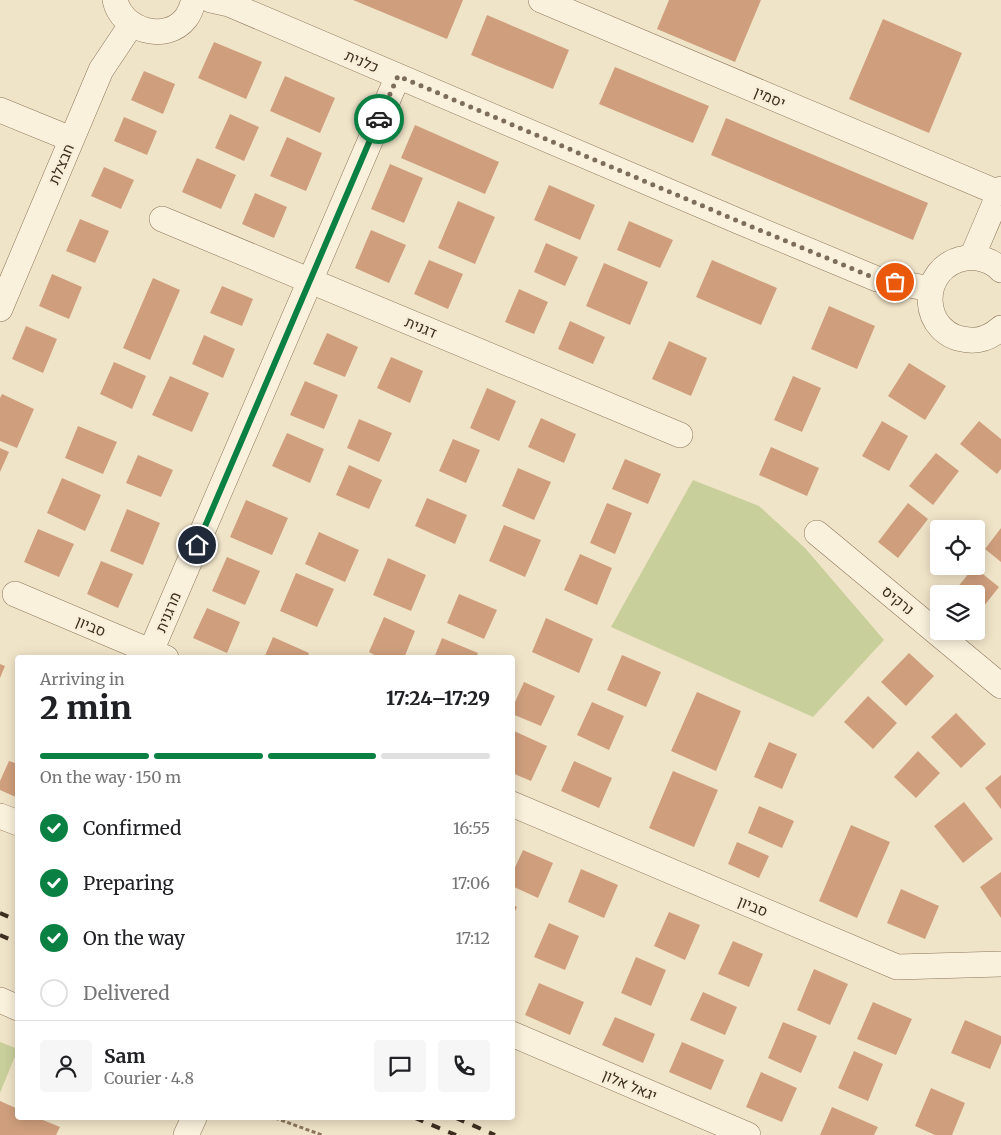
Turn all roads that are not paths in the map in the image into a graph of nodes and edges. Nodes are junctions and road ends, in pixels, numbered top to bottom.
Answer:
1 (115, 0) edge
2 (194, 0) edge
3 (210, 0) edge
4 (540, 0) edge
5 (131, 25) junction
6 (398, 76) junction
7 (0, 110) edge
8 (72, 140) junction
9 (1000, 191) edge
10 (162, 219) dead end
11 (972, 257) junction
12 (1001, 270) edge
13 (310, 280) junction
14 (931, 289) junction
15 (0, 309) edge
16 (1001, 330) edge
17 (680, 435) dead end
18 (817, 533) dead end
19 (15, 594) dead end
20 (159, 654) edge
21 (1001, 686) edge
22 (515, 805) edge
23 (0, 816) edge
24 (15, 822) edge
25 (1001, 964) edge
26 (0, 1000) edge
27 (15, 1007) edge
28 (515, 1035) edge
29 (193, 1120) edge
30 (186, 1135) edge
31 (748, 1135) edge

1 - 5 street
2 - 5 street
3 - 6 street, כלנית
4 - 9 street, יסמין
5 - 8 street, חבצלת
6 - 13 street, מרגנית
6 - 14 street, כלנית
7 - 8 street
8 - 15 street, חבצלת
9 - 11 street
10 - 13 street, דגנית
11 - 12 street
11 - 14 street
13 - 17 street, דגנית
13 - 20 street, מרגנית
14 - 16 street
18 - 21 street, נרקיס
19 - 20 street, סביון
22 - 25 street, סביון
23 - 24 street
26 - 27 street
28 - 31 street, יגאל אלון
29 - 30 street

